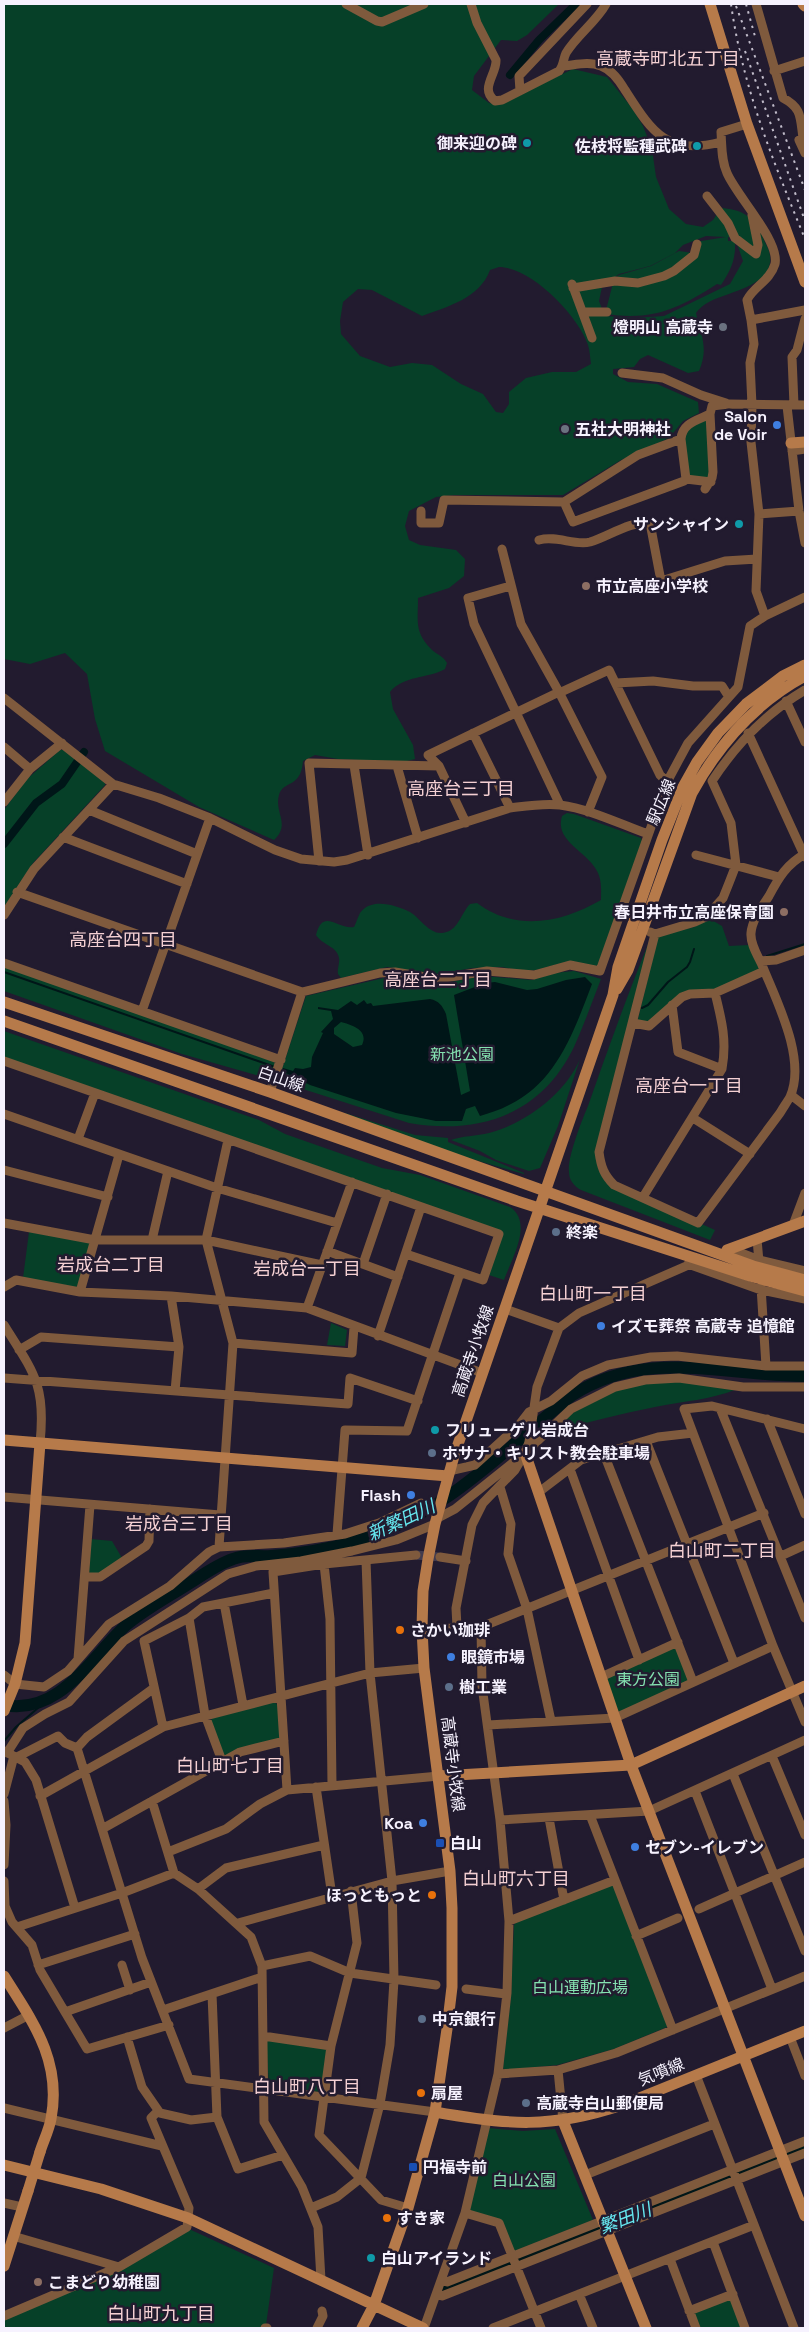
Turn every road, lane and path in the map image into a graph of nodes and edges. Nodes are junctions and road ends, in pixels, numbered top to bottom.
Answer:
1 (349, 4) edge
2 (424, 4) edge
3 (471, 4) edge
4 (587, 4) edge
5 (606, 4) edge
6 (710, 4) edge
7 (756, 4) edge
8 (805, 61) edge
9 (563, 66) junction
10 (774, 71) junction
11 (520, 91) junction
12 (747, 124) junction
13 (804, 138) edge
14 (722, 142) junction
15 (805, 153) edge
16 (707, 196) dead end
17 (753, 213) junction
18 (697, 244) dead end
19 (805, 282) edge
20 (805, 310) edge
21 (582, 312) junction
22 (607, 312) dead end
23 (805, 319) edge
24 (751, 320) junction
25 (592, 338) dead end
26 (622, 373) dead end
27 (729, 404) junction
28 (752, 405) junction
29 (805, 405) edge
30 (791, 406) junction
31 (710, 414) junction
32 (681, 439) junction
33 (805, 442) edge
34 (792, 447) junction
35 (805, 449) edge
36 (686, 478) junction
37 (564, 502) junction
38 (799, 510) junction
39 (422, 511) dead end
40 (759, 514) junction
41 (539, 540) dead end
42 (805, 543) edge
43 (502, 549) dead end
44 (757, 559) junction
45 (510, 586) junction
46 (805, 598) edge
47 (765, 616) junction
48 (805, 665) edge
49 (805, 676) edge
50 (616, 683) junction
51 (805, 690) edge
52 (559, 692) junction
53 (729, 697) junction
54 (4, 698) edge
55 (786, 701) junction
56 (516, 713) junction
57 (473, 734) junction
58 (748, 734) junction
59 (805, 742) edge
60 (62, 743) junction
61 (4, 747) edge
62 (354, 765) junction
63 (397, 766) junction
64 (439, 766) junction
65 (30, 769) junction
66 (666, 782) junction
67 (113, 784) junction
68 (5, 798) edge
69 (560, 805) junction
70 (510, 808) junction
71 (89, 810) junction
72 (588, 812) junction
73 (210, 818) junction
74 (466, 823) junction
75 (648, 834) junction
76 (63, 837) junction
77 (418, 838) junction
78 (197, 854) junction
79 (368, 855) junction
80 (805, 855) edge
81 (696, 856) dead end
82 (319, 861) junction
83 (736, 865) junction
84 (779, 877) junction
85 (187, 884) junction
86 (17, 892) junction
87 (4, 915) edge
88 (643, 930) junction
89 (655, 934) junction
90 (165, 945) junction
91 (805, 950) edge
92 (760, 962) junction
93 (4, 963) edge
94 (764, 971) junction
95 (302, 992) junction
96 (715, 993) junction
97 (614, 995) junction
98 (4, 1002) edge
99 (672, 1005) junction
100 (142, 1011) junction
101 (4, 1021) edge
102 (633, 1023) junction
103 (281, 1060) junction
104 (4, 1061) edge
105 (722, 1069) junction
106 (270, 1092) junction
107 (95, 1093) junction
108 (791, 1095) junction
109 (805, 1106) edge
110 (4, 1114) edge
111 (693, 1118) junction
112 (78, 1139) junction
113 (228, 1140) junction
114 (750, 1154) junction
115 (119, 1155) junction
116 (4, 1170) edge
117 (168, 1171) junction
118 (352, 1182) junction
119 (217, 1188) junction
120 (546, 1192) junction
121 (805, 1193) edge
122 (387, 1194) junction
123 (108, 1197) junction
124 (643, 1198) junction
125 (421, 1207) junction
126 (541, 1208) junction
127 (805, 1221) edge
128 (4, 1223) edge
129 (337, 1223) junction
130 (793, 1225) junction
131 (757, 1239) junction
132 (95, 1240) junction
133 (152, 1240) junction
134 (206, 1240) junction
135 (729, 1250) joint
136 (327, 1251) junction
137 (406, 1254) junction
138 (759, 1261) junction
139 (363, 1264) junction
140 (322, 1265) junction
141 (805, 1271) edge
142 (460, 1273) junction
143 (398, 1276) junction
144 (805, 1280) edge
145 (4, 1287) edge
146 (761, 1288) junction
147 (805, 1291) edge
148 (80, 1292) junction
149 (171, 1296) junction
150 (805, 1299) edge
151 (222, 1300) junction
152 (307, 1308) junction
153 (506, 1308) junction
154 (4, 1325) edge
155 (354, 1327) junction
156 (558, 1328) junction
157 (378, 1336) junction
158 (233, 1343) junction
159 (179, 1347) junction
160 (20, 1350) junction
161 (434, 1355) junction
162 (766, 1366) junction
163 (805, 1366) edge
164 (482, 1373) junction
165 (4, 1378) edge
166 (36, 1379) junction
167 (805, 1387) edge
168 (175, 1391) junction
169 (228, 1395) junction
170 (418, 1401) junction
171 (720, 1408) junction
172 (534, 1412) junction
173 (767, 1419) junction
174 (805, 1429) edge
175 (693, 1433) junction
176 (4, 1440) edge
177 (646, 1441) junction
178 (40, 1443) junction
179 (527, 1447) junction
180 (604, 1454) junction
181 (224, 1457) junction
182 (342, 1467) junction
183 (570, 1469) junction
184 (448, 1473) junction
185 (500, 1487) junction
186 (539, 1492) junction
187 (4, 1497) edge
188 (35, 1500) junction
189 (421, 1503) dead end
190 (90, 1505) junction
191 (150, 1509) junction
192 (764, 1513) junction
193 (805, 1514) edge
194 (220, 1515) junction
195 (436, 1521) junction
196 (728, 1527) junction
197 (337, 1534) junction
198 (687, 1544) junction
199 (805, 1545) edge
200 (219, 1547) junction
201 (416, 1555) tunnel mouth
202 (781, 1556) junction
203 (440, 1557) tunnel mouth
204 (366, 1560) junction
205 (466, 1560) junction
206 (646, 1561) junction
207 (324, 1564) junction
208 (609, 1576) junction
209 (85, 1577) junction
210 (572, 1591) junction
211 (274, 1593) junction
212 (224, 1603) junction
213 (527, 1609) junction
214 (189, 1618) junction
215 (805, 1618) edge
216 (457, 1627) junction
217 (481, 1627) junction
218 (422, 1629) junction
219 (678, 1642) junction
220 (774, 1646) junction
221 (78, 1659) junction
222 (639, 1660) junction
223 (734, 1663) junction
224 (424, 1668) junction
225 (370, 1673) junction
226 (4, 1675) edge
227 (601, 1677) junction
228 (693, 1682) junction
229 (330, 1683) junction
230 (15, 1684) junction
231 (805, 1686) edge
232 (154, 1688) junction
233 (792, 1692) junction
234 (281, 1695) junction
235 (243, 1705) junction
236 (4, 1711) edge
237 (205, 1715) junction
238 (615, 1718) junction
239 (551, 1721) junction
240 (805, 1722) edge
241 (488, 1725) junction
242 (163, 1727) junction
243 (805, 1740) edge
244 (284, 1741) junction
245 (77, 1748) junction
246 (10, 1754) edge
247 (772, 1756) junction
248 (222, 1761) junction
249 (631, 1765) junction
250 (84, 1771) junction
251 (494, 1773) junction
252 (733, 1774) junction
253 (439, 1776) junction
254 (382, 1780) junction
255 (332, 1784) junction
256 (316, 1787) junction
257 (287, 1790) junction
258 (695, 1791) junction
259 (4, 1794) edge
260 (40, 1796) junction
261 (4, 1801) edge
262 (152, 1801) junction
263 (649, 1811) junction
264 (590, 1815) junction
265 (549, 1818) junction
266 (500, 1820) junction
267 (102, 1829) junction
268 (805, 1835) edge
269 (324, 1845) junction
270 (168, 1852) junction
271 (805, 1862) edge
272 (4, 1865) edge
273 (450, 1871) junction
274 (174, 1873) junction
275 (774, 1876) junction
276 (615, 1880) junction
277 (4, 1881) edge
278 (392, 1881) junction
279 (198, 1889) junction
280 (352, 1891) junction
281 (122, 1893) junction
282 (734, 1893) junction
283 (332, 1896) junction
284 (564, 1900) junction
285 (75, 1908) junction
286 (699, 1909) dead end
287 (678, 1918) dead end
288 (509, 1921) junction
289 (238, 1923) junction
290 (17, 1927) junction
291 (135, 1934) junction
292 (636, 1936) junction
293 (805, 1951) edge
294 (38, 1964) junction
295 (262, 1966) junction
296 (121, 1970) dead end
297 (350, 1973) junction
298 (4, 1976) edge
299 (805, 1976) edge
300 (262, 1977) junction
301 (394, 1980) junction
302 (151, 1982) junction
303 (436, 1985) dead end
304 (466, 1989) dead end
305 (772, 1989) junction
306 (130, 1990) junction
307 (212, 1994) junction
308 (506, 1994) junction
309 (725, 2008) junction
310 (163, 2010) junction
311 (65, 2012) junction
312 (29, 2015) junction
313 (169, 2025) junction
314 (4, 2028) edge
315 (673, 2030) junction
316 (805, 2031) edge
317 (264, 2036) junction
318 (127, 2037) junction
319 (790, 2037) junction
320 (331, 2046) junction
321 (744, 2056) junction
322 (558, 2070) junction
323 (498, 2074) junction
324 (696, 2075) junction
325 (805, 2076) edge
326 (215, 2083) junction
327 (265, 2089) junction
328 (325, 2097) junction
329 (380, 2104) junction
330 (4, 2108) edge
331 (158, 2111) junction
332 (435, 2112) junction
333 (217, 2118) junction
334 (51, 2119) junction
335 (487, 2121) junction
336 (563, 2121) junction
337 (714, 2124) junction
338 (805, 2141) edge
339 (162, 2146) junction
340 (805, 2153) edge
341 (283, 2155) junction
342 (782, 2156) junction
343 (4, 2165) edge
344 (733, 2170) junction
345 (585, 2175) junction
346 (361, 2178) junction
347 (737, 2180) junction
348 (4, 2203) edge
349 (22, 2207) junction
350 (312, 2208) junction
351 (408, 2208) junction
352 (465, 2213) junction
353 (805, 2216) edge
354 (188, 2218) junction
355 (754, 2225) junction
356 (606, 2226) junction
357 (14, 2236) junction
358 (713, 2242) junction
359 (512, 2256) junction
360 (670, 2259) junction
361 (4, 2266) edge
362 (516, 2266) junction
363 (119, 2267) junction
364 (626, 2276) junction
365 (321, 2280) junction
366 (442, 2280) junction
367 (580, 2294) junction
368 (732, 2294) junction
369 (438, 2295) junction
370 (374, 2304) junction
371 (322, 2311) dead end
372 (690, 2311) junction
373 (534, 2312) junction
374 (4, 2316) edge
375 (317, 2328) edge
376 (362, 2328) edge
377 (424, 2328) edge
378 (494, 2328) edge
379 (541, 2328) edge
380 (593, 2328) edge
381 (646, 2328) edge
382 (696, 2328) edge
383 (745, 2328) edge
384 (794, 2328) edge

1 - 2 street
3 - 11 street
4 - 11 street
5 - 9 street
6 - 12 street
7 - 10 street
8 - 10 street
9 - 11 street
9 - 14 street
10 - 13 street
12 - 14 street
12 - 19 street
13 - 15 street
14 - 17 street
16 - 17 street
17 - 24 street
18 - 21 street
20 - 24 street
21 - 22 street
21 - 25 street
23 - 30 street
24 - 28 street
26 - 27 street
27 - 28 street
27 - 31 street
28 - 30 street
28 - 40 street
29 - 30 street
30 - 34 street
31 - 32 street
31 - 36 street
32 - 36 street
32 - 37 street
33 - 34 street
34 - 35 street
34 - 38 street
36 - 37 street
37 - 39 street
38 - 40 street
38 - 42 street
40 - 44 street
41 - 44 street
43 - 45 street
44 - 47 street
45 - 52 street
45 - 56 street
46 - 47 street
47 - 53 street
48 - 97 street, 駅広線
49 - 88 street, 駅広線
50 - 52 street
50 - 53 street
50 - 66 street
51 - 55 street
52 - 56 street
52 - 72 street
53 - 66 street
54 - 60 street
55 - 58 street
55 - 59 street
56 - 57 street
56 - 69 street
57 - 64 street
57 - 70 street
58 - 80 street
58 - 83 street
60 - 65 street
60 - 67 street
61 - 65 street
62 - 63 street
62 - 79 street
62 - 82 street
63 - 64 street
63 - 77 street
64 - 74 street
65 - 68 street
66 - 75 street
67 - 71 street
67 - 73 street
69 - 70 street
69 - 72 street
70 - 74 street
71 - 76 street
71 - 78 street
72 - 75 street
73 - 78 street
73 - 82 street
74 - 77 street
75 - 95 street
76 - 85 street
76 - 86 street
77 - 79 street
78 - 85 street
79 - 82 street
80 - 84 street
81 - 83 street
83 - 84 street
83 - 89 street
84 - 92 street
85 - 90 street
86 - 87 street
86 - 90 street
88 - 89 street
88 - 97 street, 駅広線
89 - 102 street
90 - 95 street
90 - 100 street
91 - 92 street
92 - 94 street
93 - 100 street
94 - 96 street
94 - 108 street
95 - 103 street
96 - 99 street
96 - 105 street
97 - 120 street, 駅広線
98 - 106 street, 白山線
99 - 102 street
99 - 105 street
100 - 103 street
101 - 126 street
102 - 124 street
103 - 106 street
104 - 107 street
105 - 111 street
106 - 120 street, 白山線
107 - 112 street
107 - 113 street
108 - 109 street
108 - 114 street
110 - 112 street
111 - 114 street
111 - 124 street
112 - 115 street
113 - 118 street
113 - 119 street
114 - 124 street
115 - 117 street
115 - 123 street
116 - 123 street
117 - 119 street
117 - 133 street
118 - 122 street
118 - 129 street
119 - 129 street
119 - 134 street
120 - 126 street, 高蔵寺小牧線
120 - 144 street
121 - 130 street
122 - 125 street
122 - 139 street
123 - 132 street
125 - 137 street
125 - 142 street
126 - 147 street
126 - 153 street, 高蔵寺小牧線
127 - 130 street
128 - 132 street
129 - 136 street
130 - 131 street
131 - 135 street
131 - 138 street
132 - 133 street
132 - 148 street
133 - 134 street
134 - 140 street
134 - 151 street
135 - 138 street
136 - 139 street
136 - 140 street
137 - 142 street
137 - 143 street
138 - 141 street
139 - 143 street
140 - 152 street
142 - 161 street
143 - 157 street
145 - 148 street
146 - 150 street
146 - 156 street
146 - 162 street
148 - 149 street
149 - 151 street
149 - 159 street
151 - 152 street
151 - 158 street
152 - 155 street
153 - 156 street
153 - 164 street, 高蔵寺小牧線
154 - 160 street
155 - 157 street
155 - 158 street
156 - 172 street
157 - 161 street
158 - 169 street
159 - 160 street
159 - 168 street
160 - 166 street
161 - 164 street
161 - 170 street
162 - 163 street
162 - 172 street
164 - 184 street, 高蔵寺小牧線
165 - 166 street
166 - 168 street
166 - 178 street
167 - 179 street
168 - 169 street
169 - 170 street
169 - 181 street
170 - 182 street
171 - 173 street
171 - 175 street
171 - 192 street
172 - 179 street
172 - 184 street
173 - 174 street
173 - 193 street
175 - 177 street
175 - 196 street
176 - 178 street
177 - 180 street
177 - 198 street
178 - 181 street
178 - 188 street
179 - 185 street
179 - 186 street
179 - 195 street
180 - 183 street
180 - 206 street
181 - 182 street
181 - 194 street
182 - 184 street
182 - 197 street
183 - 186 street
183 - 208 street
184 - 195 street, 高蔵寺小牧線
185 - 205 street
185 - 213 street
186 - 210 street
187 - 188 street
188 - 190 street
188 - 230 street
189 - 197 street
190 - 191 street
190 - 209 street
191 - 194 street
191 - 209 street
192 - 196 street
192 - 202 street
194 - 200 street
195 - 218 street, 高蔵寺小牧線
195 - 246 street
196 - 198 street
196 - 220 street
197 - 200 street
198 - 206 street
198 - 223 street
199 - 202 street
200 - 221 street
201 - 204 street
202 - 215 street
203 - 205 street
204 - 207 street
204 - 225 street
205 - 216 street
206 - 208 street
206 - 219 street
207 - 211 street
207 - 229 street
208 - 210 street
208 - 222 street
209 - 221 street
210 - 213 street
210 - 227 street
211 - 212 street
211 - 234 street
212 - 214 street
212 - 235 street
213 - 217 street
213 - 239 street
214 - 232 street
214 - 237 street
216 - 217 street
216 - 218 street
217 - 241 street
218 - 224 street, 高蔵寺小牧線
219 - 222 street
219 - 228 street
220 - 223 street
220 - 233 street
221 - 230 street
222 - 227 street
223 - 228 street
224 - 225 street
224 - 253 street, 高蔵寺小牧線
225 - 229 street
225 - 254 street
226 - 230 street
227 - 238 street
228 - 238 street
229 - 234 street
229 - 255 street
230 - 236 street
231 - 233 street
232 - 242 street
232 - 245 street
233 - 240 street
233 - 249 street
234 - 235 street
234 - 244 street
235 - 237 street
237 - 242 street
237 - 248 street
238 - 239 street
238 - 249 street
239 - 241 street
241 - 251 street
242 - 250 street
243 - 247 street
244 - 248 street
244 - 257 street
245 - 246 street
245 - 250 street
246 - 259 street
246 - 260 street
247 - 252 street
247 - 268 street
248 - 262 street
249 - 251 street
249 - 263 street
250 - 260 street
250 - 267 street
251 - 253 street
251 - 266 street
252 - 258 street
252 - 275 street
253 - 254 street
253 - 273 street, 高蔵寺小牧線
254 - 255 street
254 - 278 street
255 - 256 street
256 - 257 street
256 - 269 street
257 - 270 street
258 - 263 street
258 - 282 street
260 - 285 street
261 - 272 street
262 - 267 street
262 - 270 street
263 - 264 street
263 - 309 street
264 - 265 street
264 - 276 street
265 - 266 street
265 - 284 street
266 - 288 street
267 - 281 street
269 - 279 street
269 - 283 street
270 - 274 street
271 - 275 street
273 - 278 street
273 - 332 street, 高蔵寺小牧線
274 - 279 street
274 - 281 street
275 - 282 street
275 - 293 street
276 - 284 street
276 - 292 street
277 - 290 street
278 - 280 street
278 - 301 street
279 - 289 street
280 - 283 street
280 - 297 street
281 - 285 street
281 - 291 street
282 - 286 street
282 - 305 street
283 - 289 street
284 - 288 street
285 - 290 street
287 - 292 street
288 - 308 street
289 - 295 street
290 - 294 street
291 - 294 street
291 - 302 street
292 - 315 street
294 - 311 street
295 - 297 street
295 - 300 street
296 - 306 street
297 - 301 street
297 - 320 street
298 - 312 street
299 - 305 street
300 - 307 street
300 - 317 street
301 - 303 street
301 - 329 street
302 - 306 street
302 - 310 street
304 - 308 street
305 - 309 street
306 - 311 street
307 - 310 street
307 - 326 street
308 - 323 street
309 - 315 street
309 - 321 street
310 - 313 street
311 - 318 street
312 - 314 street
312 - 334 street
313 - 318 street
313 - 326 street
315 - 322 street
316 - 319 street, 気噴線
317 - 320 street
317 - 327 street
318 - 331 street
319 - 321 street, 気噴線
319 - 325 street
320 - 328 street
321 - 324 street, 気噴線
321 - 342 street
322 - 323 street
322 - 336 street
323 - 335 street
324 - 336 street, 気噴線
324 - 337 street
326 - 327 street
326 - 333 street
327 - 328 street
327 - 341 street
328 - 329 street
328 - 346 street
329 - 332 street
329 - 346 street
330 - 334 street
331 - 333 street
331 - 339 street
332 - 335 street, 気噴線
332 - 351 street, 高蔵寺小牧線
333 - 341 street
334 - 339 street
334 - 349 street, bridge
335 - 336 street, 気噴線
335 - 352 street
336 - 345 street
337 - 344 street
337 - 345 street
338 - 342 street
339 - 354 street
340 - 342 street
341 - 350 street
342 - 344 street
342 - 347 street
342 - 353 street
343 - 354 street
344 - 347 street
344 - 356 street
345 - 356 street
346 - 350 street
346 - 351 street
347 - 355 street
347 - 356 street
348 - 349 street
349 - 357 street
350 - 365 street
351 - 370 street, 高蔵寺小牧線
352 - 359 street
352 - 366 street
354 - 363 street
354 - 365 street
355 - 358 street
355 - 384 street
356 - 359 street
356 - 362 street
356 - 364 street
357 - 361 street
357 - 363 street
358 - 360 street
358 - 368 street
359 - 362 street
359 - 366 street
360 - 364 street
360 - 372 street
362 - 369 street
362 - 373 street
363 - 374 street
364 - 367 street
364 - 381 street
365 - 370 street
366 - 369 street
367 - 373 street
367 - 380 street
368 - 372 street
368 - 383 street
369 - 377 street
370 - 376 street, 高蔵寺小牧線
370 - 377 street
371 - 375 street
372 - 382 street
373 - 378 street
373 - 379 street

